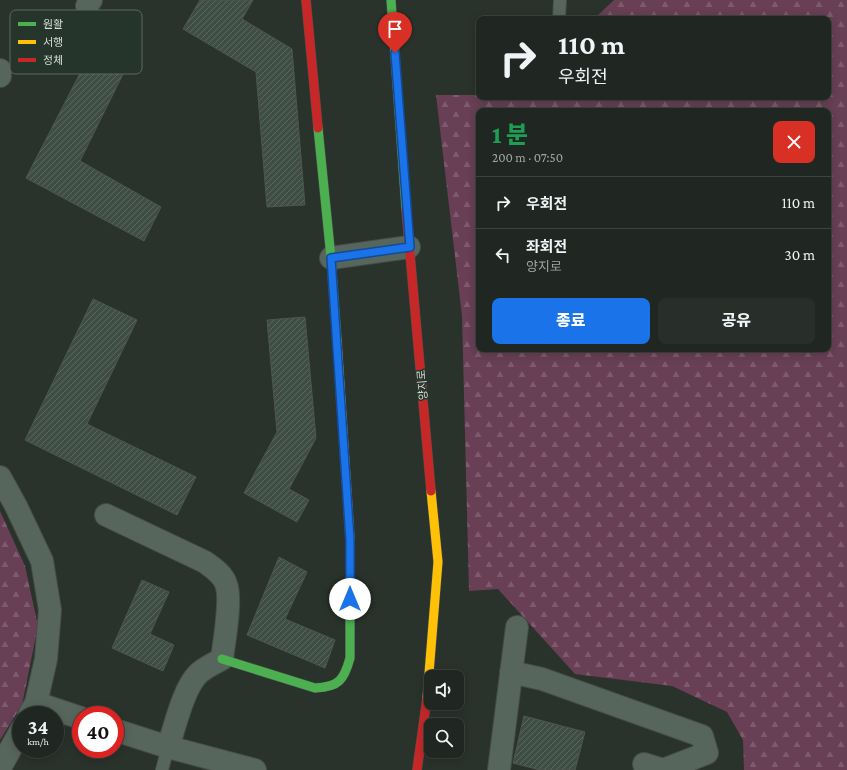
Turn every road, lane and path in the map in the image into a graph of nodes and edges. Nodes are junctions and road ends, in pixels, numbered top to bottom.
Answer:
1 (306, 0) edge
2 (391, 0) edge
3 (560, 0) edge
4 (559, 16) edge
5 (0, 70) edge
6 (0, 76) edge
7 (410, 247) junction
8 (331, 258) junction
9 (0, 477) edge
10 (106, 515) dead end
11 (517, 627) dead end
12 (222, 659) junction
13 (511, 672) junction
14 (34, 706) edge
15 (124, 733) edge
16 (12, 746) edge
17 (168, 747) junction
18 (644, 764) dead end
19 (0, 768) edge
20 (162, 770) edge
21 (255, 770) edge
22 (417, 770) edge
23 (499, 770) edge

1 - 8 street
2 - 7 street, 양지로
3 - 4 lane
5 - 6 street
7 - 8 street
7 - 22 street, 양지로
8 - 12 street
9 - 14 street
10 - 12 street
11 - 13 street
12 - 17 street
13 - 18 street
13 - 23 street
15 - 17 street
16 - 19 street
17 - 20 lane
17 - 21 street

